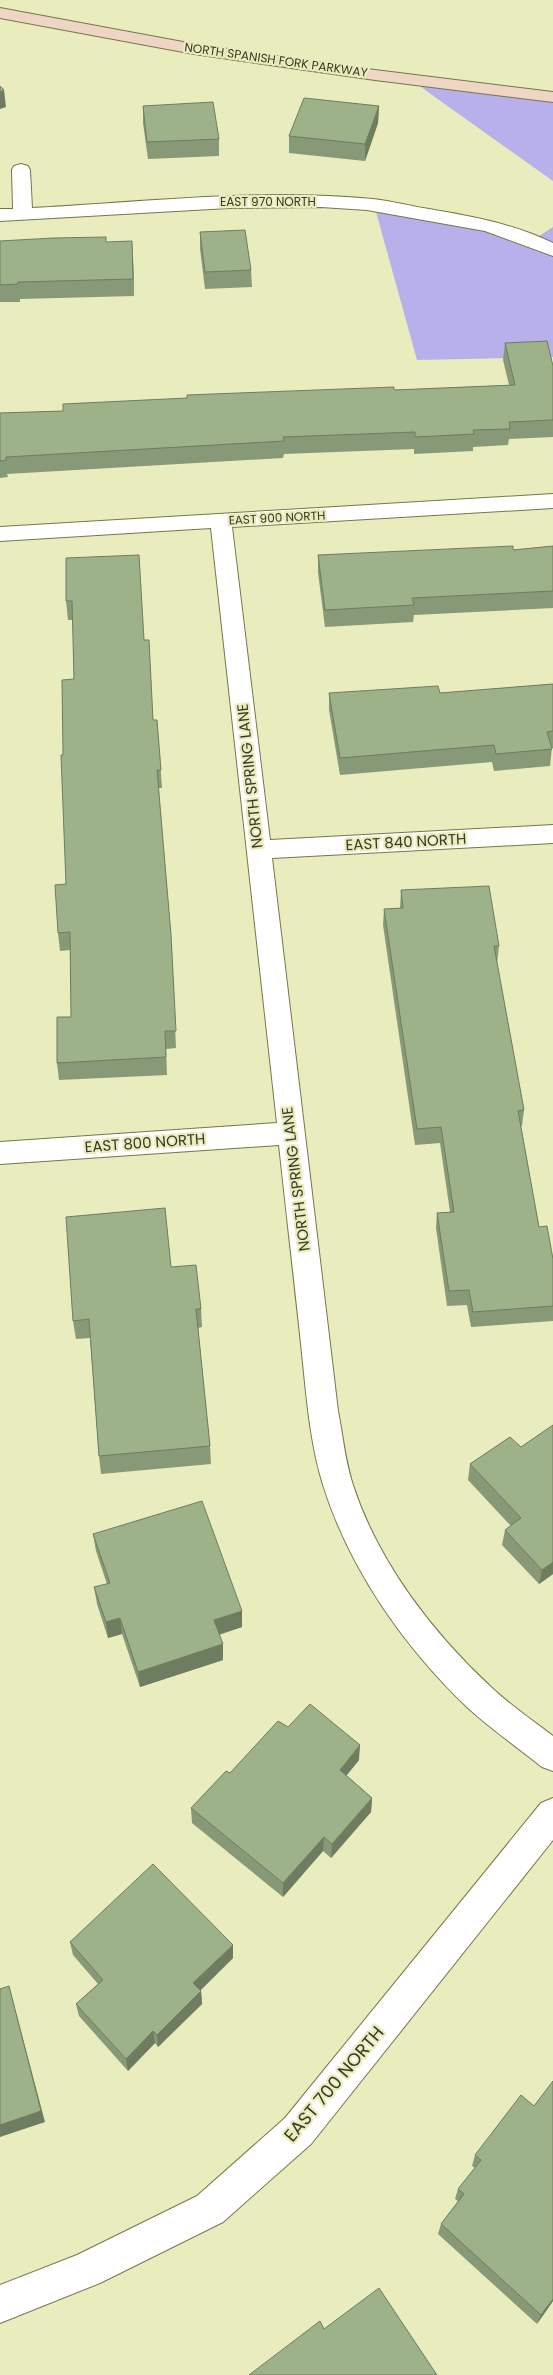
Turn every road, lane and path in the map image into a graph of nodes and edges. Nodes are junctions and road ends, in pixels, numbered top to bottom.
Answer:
1 (0, 13) edge
2 (553, 97) edge
3 (21, 170) dead end
4 (23, 214) junction
5 (0, 215) edge
6 (553, 250) edge
7 (553, 500) edge
8 (222, 522) junction
9 (0, 534) edge
10 (553, 834) edge
11 (258, 850) junction
12 (290, 1133) junction
13 (0, 1153) edge
14 (553, 1756) edge
15 (553, 1814) edge
16 (0, 2304) edge

1 - 2 street, NORTH SPANISH FORK PARKWAY
3 - 4 street
4 - 5 street, EAST 970 NORTH
4 - 6 street, EAST 970 NORTH
7 - 8 street, EAST 900 NORTH
8 - 9 street, EAST 900 NORTH
8 - 11 street, NORTH SPRING LANE
10 - 11 street, EAST 840 NORTH
11 - 12 street, NORTH SPRING LANE
12 - 13 street, EAST 800 NORTH
12 - 14 street, NORTH SPRING LANE
15 - 16 street, EAST 700 NORTH

